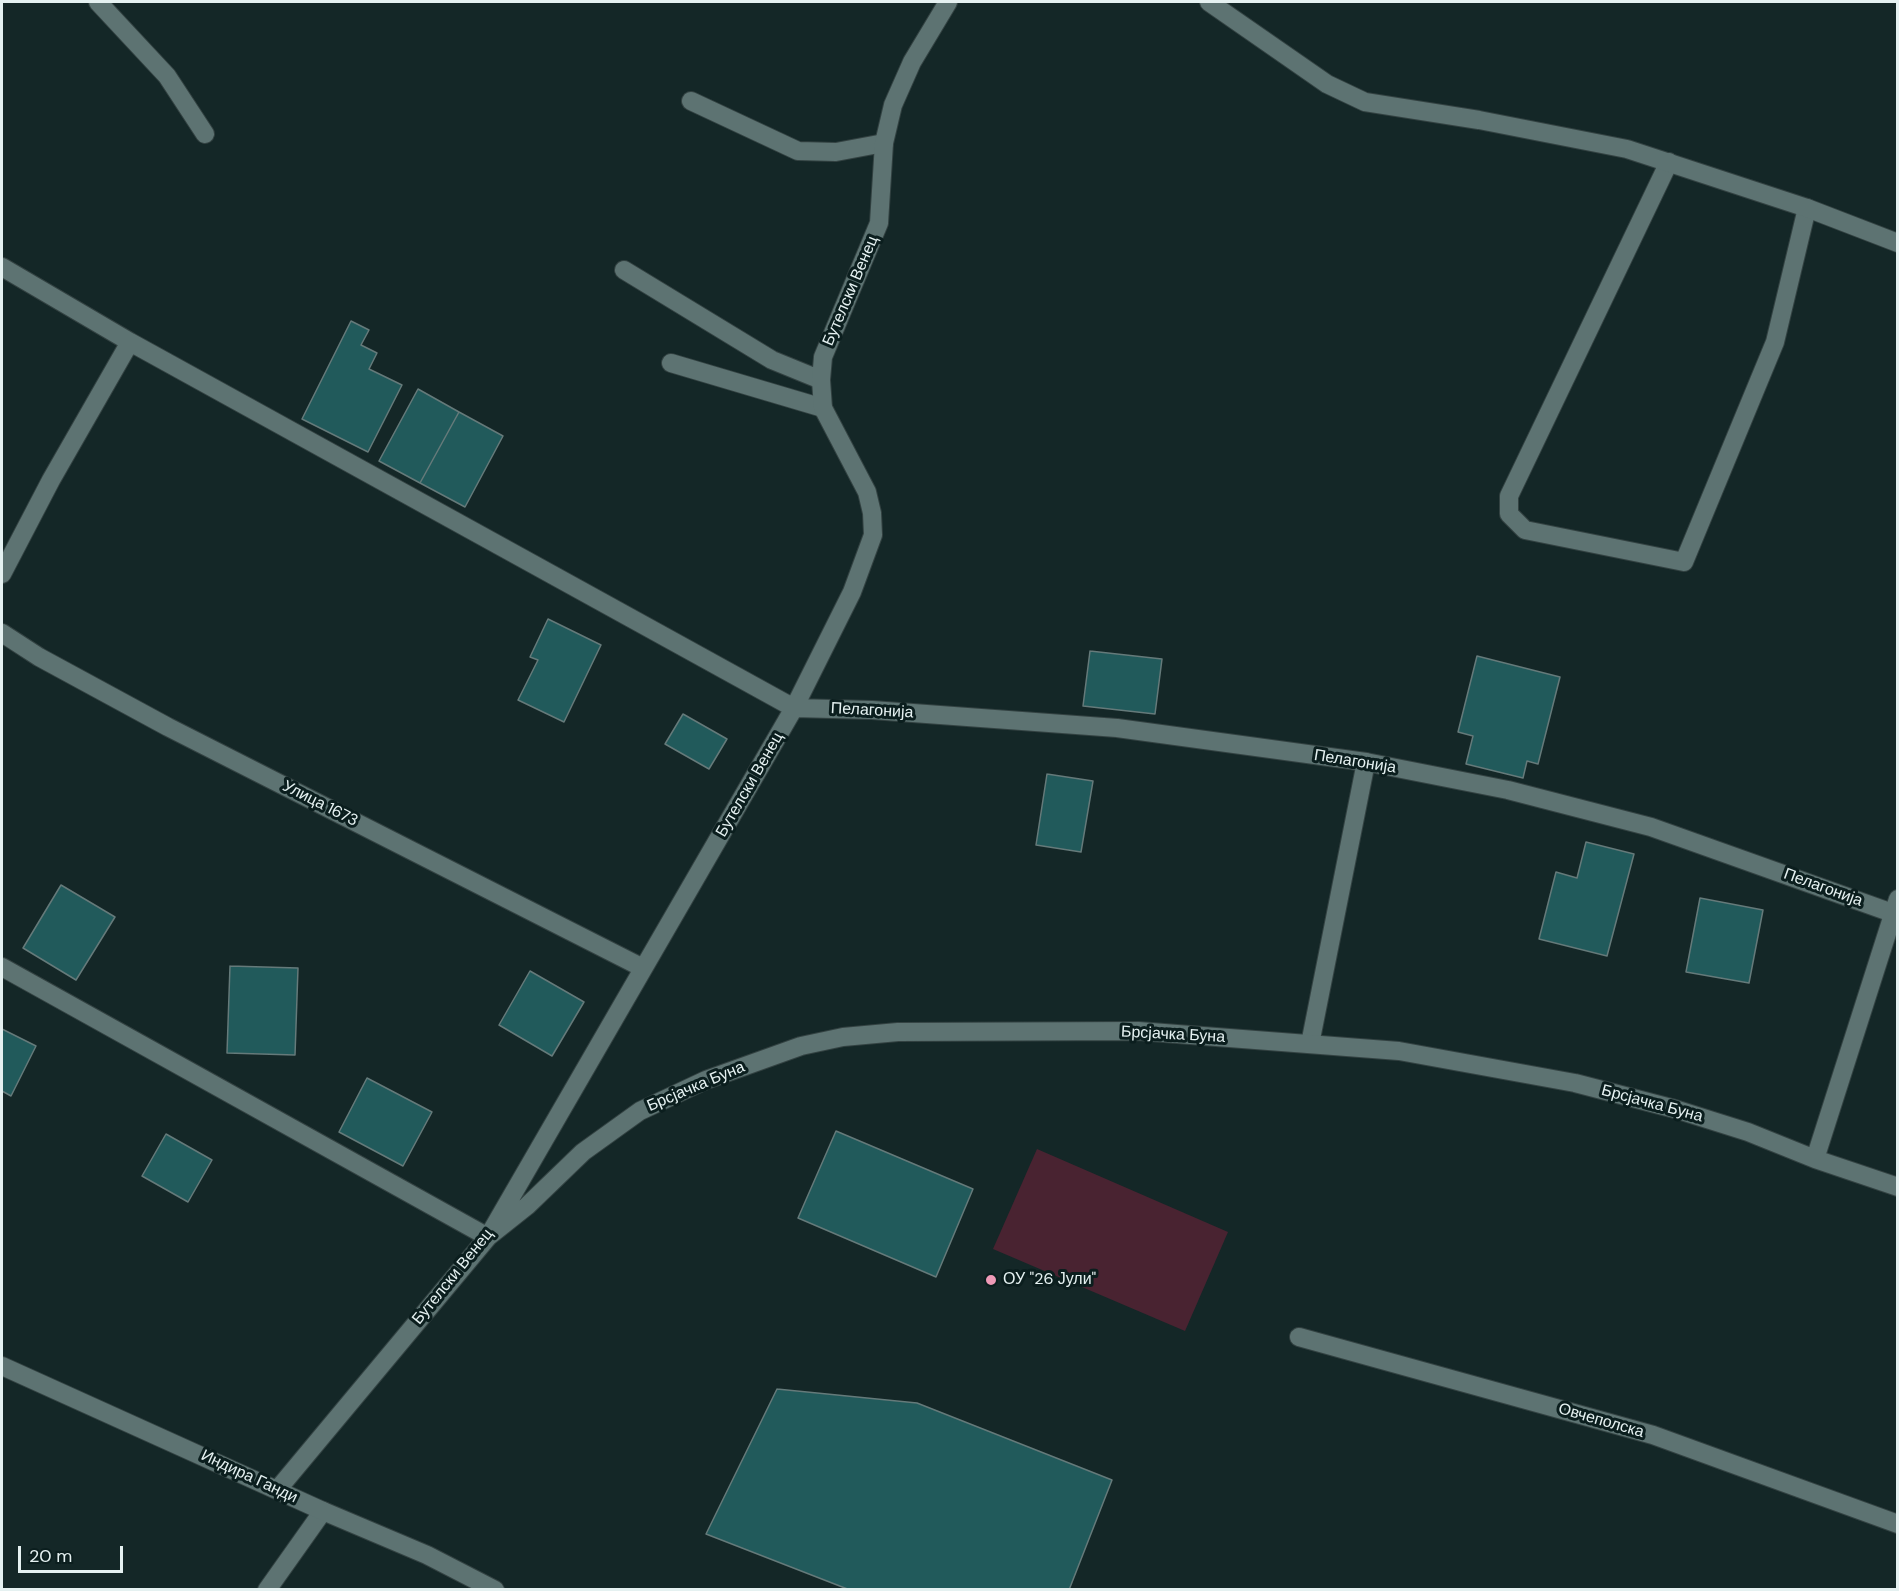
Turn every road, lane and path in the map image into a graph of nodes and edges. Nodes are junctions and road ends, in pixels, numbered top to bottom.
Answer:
1 (98, 2) edge
2 (948, 2) edge
3 (1209, 2) edge
4 (691, 101) dead end
5 (204, 134) dead end
6 (884, 142) junction
7 (1669, 162) junction
8 (1807, 208) junction
9 (1898, 243) edge
10 (2, 267) edge
11 (624, 270) dead end
12 (130, 342) junction
13 (671, 363) dead end
14 (821, 380) junction
15 (823, 408) junction
16 (2, 574) edge
17 (2, 633) edge
18 (794, 708) junction
19 (1366, 762) junction
20 (1896, 909) edge
21 (2, 967) edge
22 (643, 969) junction
23 (1310, 1044) junction
24 (1815, 1159) junction
25 (1898, 1187) edge
26 (488, 1237) junction
27 (1299, 1337) dead end
28 (2, 1366) edge
29 (278, 1489) junction
30 (323, 1511) junction
31 (1898, 1524) edge
32 (267, 1590) edge
33 (495, 1590) edge

1 - 5 street
2 - 6 street, Бутелски Венец
3 - 7 street
4 - 6 street
6 - 14 street, Бутелски Венец
7 - 8 street
7 - 8 street
8 - 9 street
10 - 12 street
11 - 14 street
12 - 16 street
12 - 18 street
13 - 15 street
14 - 15 street, Бутелски Венец
15 - 18 street, Бутелски Венец
17 - 22 street, Улица 1673
18 - 19 street, Пелагонија
18 - 22 street, Бутелски Венец
19 - 20 street, Пелагонија
19 - 23 street
20 - 24 street
21 - 26 street
22 - 26 street, Бутелски Венец
23 - 24 street, Брсјачка Буна
23 - 26 street, Брсјачка Буна
24 - 25 street, Брсјачка Буна
26 - 29 street, Бутелски Венец
27 - 31 street, Овчеполска
28 - 29 street, Индира Ганди
29 - 30 street, Индира Ганди
30 - 32 street
30 - 33 street, Индира Ганди

